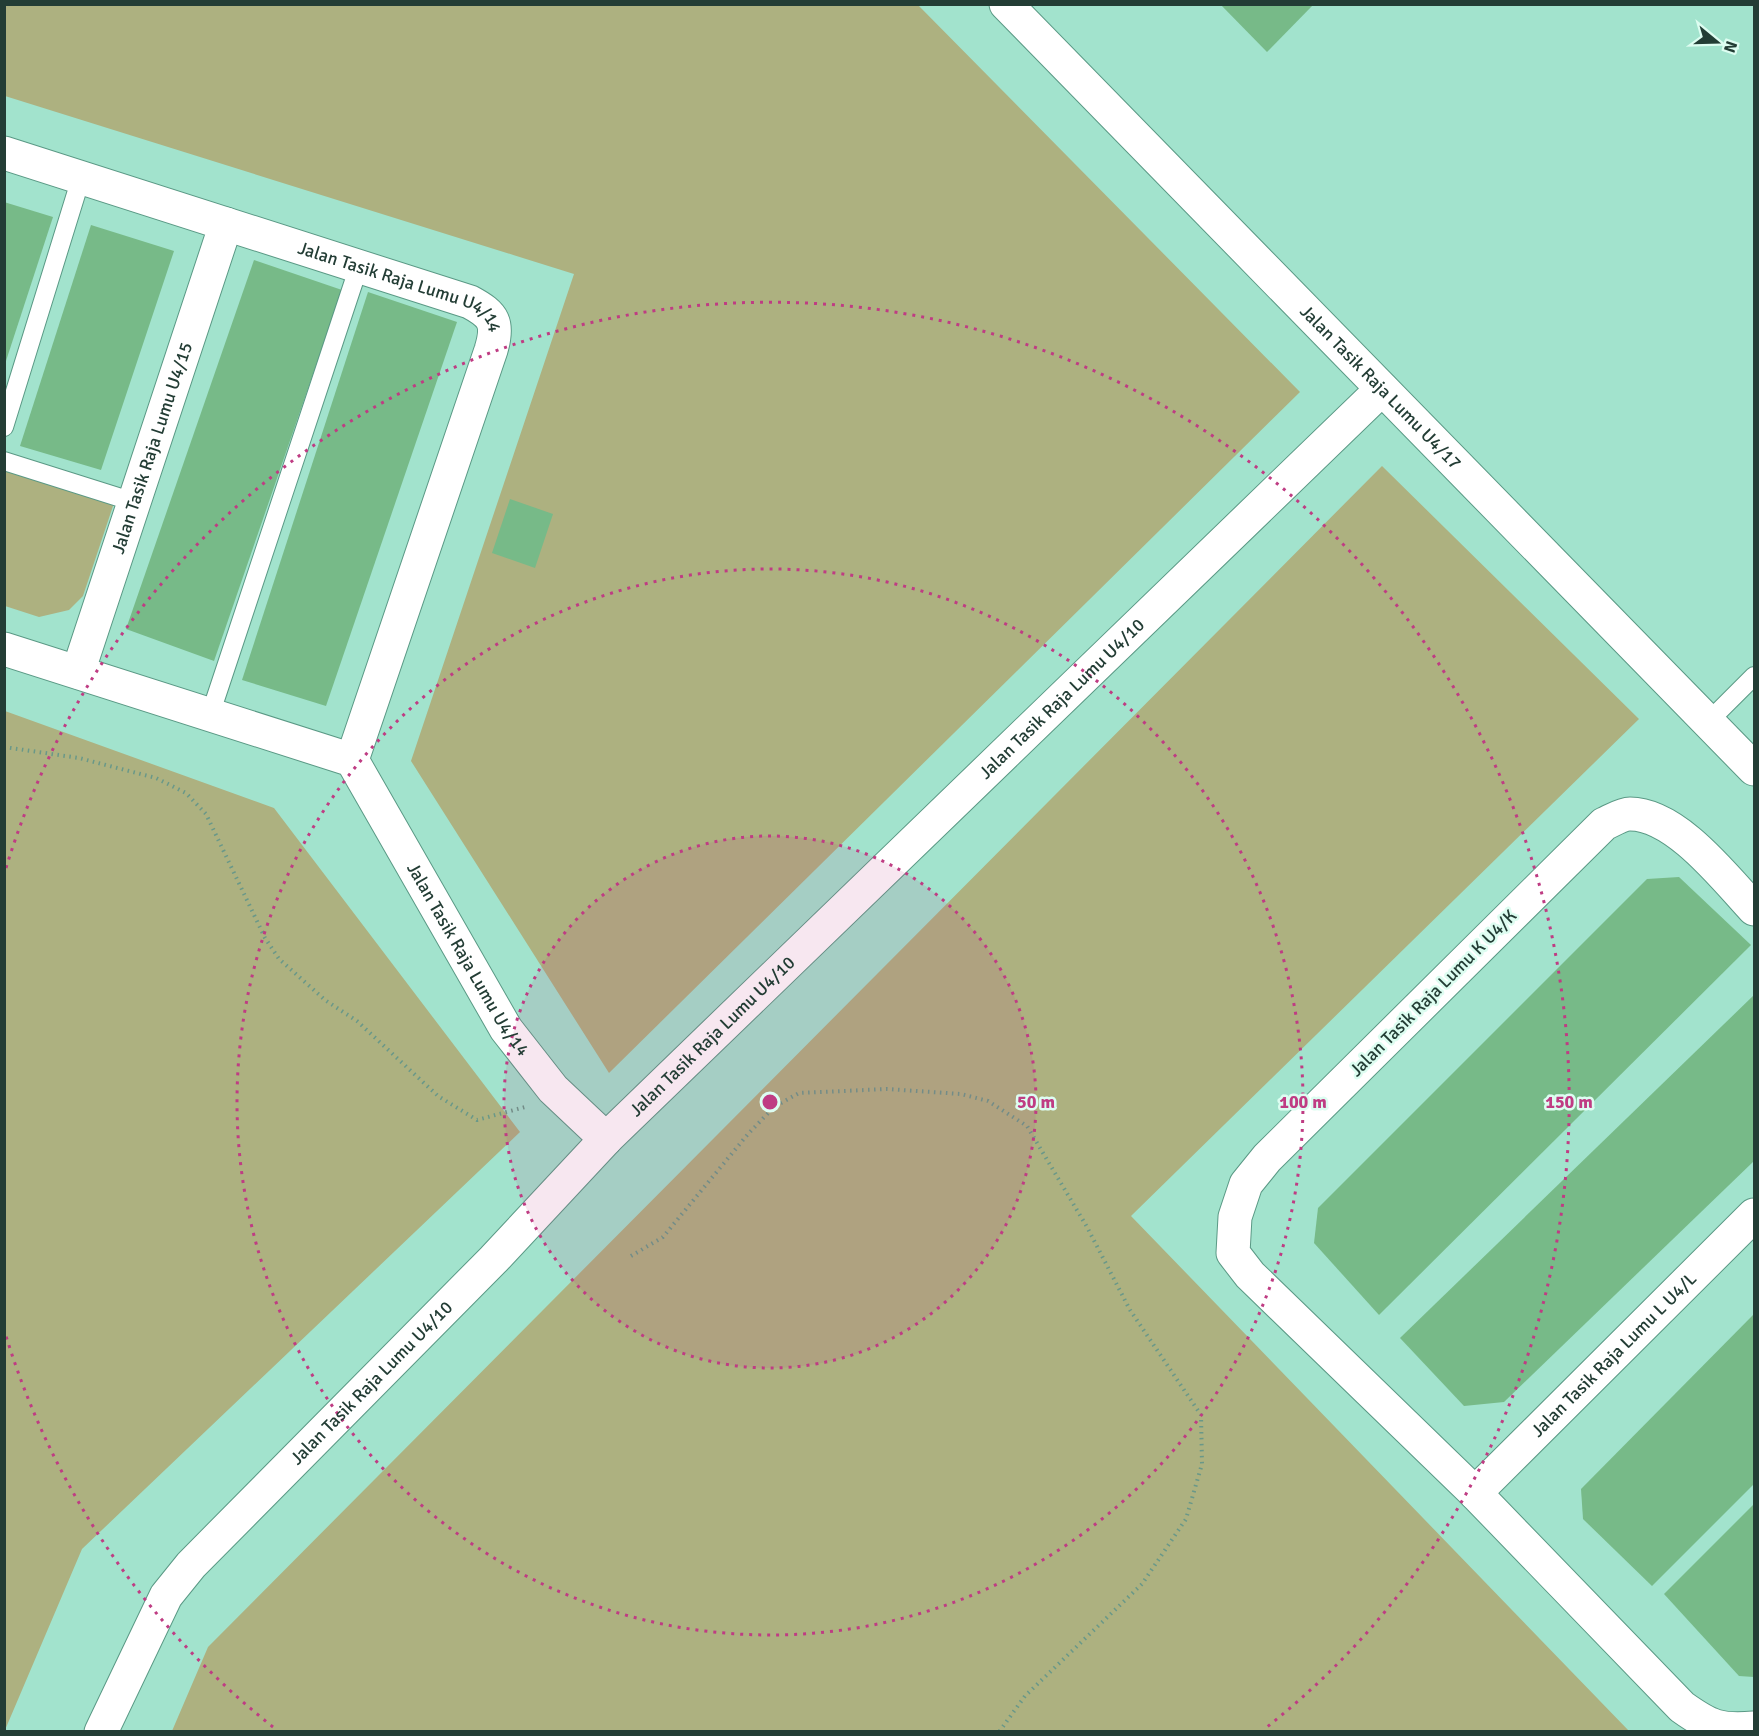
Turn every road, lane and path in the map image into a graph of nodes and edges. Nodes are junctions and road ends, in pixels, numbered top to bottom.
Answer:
1 (1006, 4) edge
2 (4, 153) edge
3 (81, 178) junction
4 (226, 224) junction
5 (359, 266) junction
6 (1382, 389) junction
7 (4, 427) edge
8 (4, 461) edge
9 (134, 502) junction
10 (4, 649) edge
11 (78, 672) junction
12 (1755, 676) edge
13 (210, 715) junction
14 (1708, 722) junction
15 (4, 747) edge
16 (352, 760) junction
17 (1755, 769) edge
18 (1755, 909) edge
19 (553, 1089) junction
20 (606, 1139) junction
21 (1755, 1215) edge
22 (631, 1256) dead end
23 (1475, 1494) junction
24 (1754, 1729) edge
25 (101, 1731) edge
26 (999, 1731) edge

1 - 6 street, Jalan Tasik Raja Lumu U4/17
2 - 3 street, Jalan Tasik Raja Lumu U4/14
3 - 4 street, Jalan Tasik Raja Lumu U4/14
3 - 7 lane
4 - 5 street, Jalan Tasik Raja Lumu U4/14
4 - 9 street, Jalan Tasik Raja Lumu U4/15
5 - 13 lane
5 - 16 street, Jalan Tasik Raja Lumu U4/14
6 - 14 street, Jalan Tasik Raja Lumu U4/17
6 - 20 street, Jalan Tasik Raja Lumu U4/10
8 - 9 lane
9 - 11 street, Jalan Tasik Raja Lumu U4/15
10 - 11 street
11 - 13 street
12 - 14 lane
13 - 16 street
14 - 17 street, Jalan Tasik Raja Lumu U4/17
15 - 19 path
16 - 19 street, Jalan Tasik Raja Lumu U4/14
18 - 23 street, Jalan Tasik Raja Lumu K U4/K
19 - 20 street, Jalan Tasik Raja Lumu U4/14
20 - 25 street, Jalan Tasik Raja Lumu U4/10
21 - 23 street, Jalan Tasik Raja Lumu L U4/L
22 - 26 path
23 - 24 street

